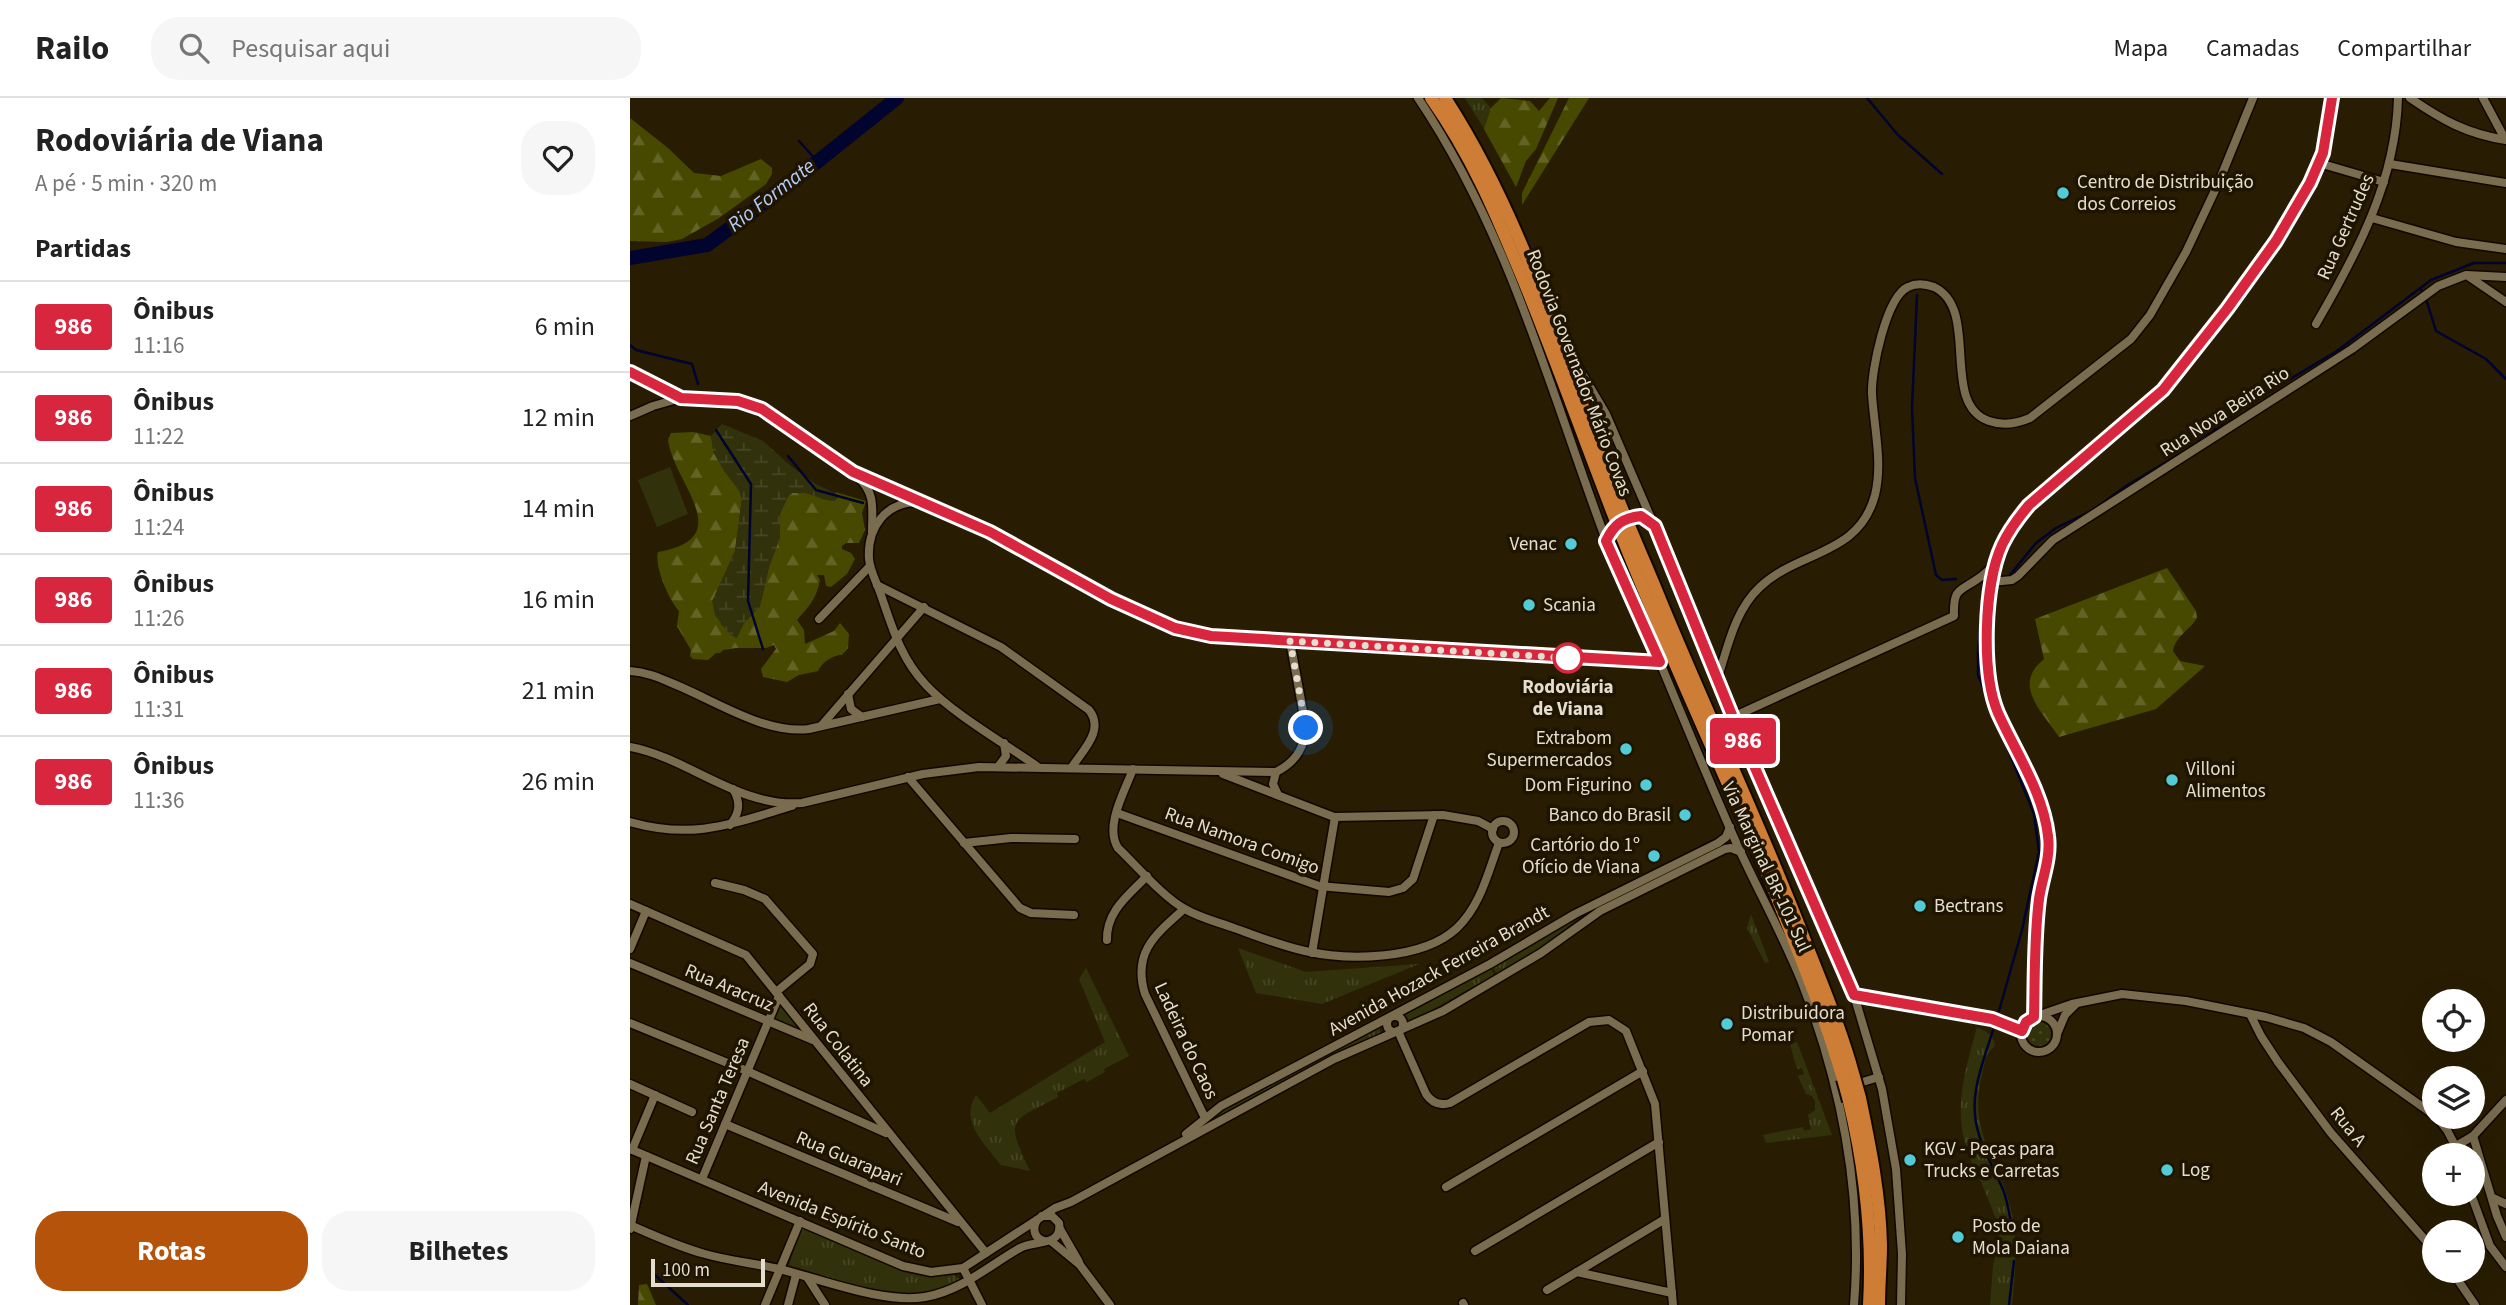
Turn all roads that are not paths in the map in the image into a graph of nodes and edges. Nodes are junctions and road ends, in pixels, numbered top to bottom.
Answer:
1 (1418, 98) edge
2 (1432, 98) edge
3 (1445, 98) edge
4 (2253, 98) edge
5 (2332, 98) edge
6 (2398, 98) edge
7 (2410, 98) edge
8 (2483, 98) edge
9 (2506, 139) edge
10 (2319, 163) junction
11 (2390, 164) junction
12 (2384, 182) junction
13 (2506, 183) edge
14 (2372, 218) junction
15 (2506, 249) edge
16 (2466, 275) junction
17 (2506, 277) edge
18 (2504, 300) edge
19 (2316, 324) dead end
20 (1555, 328) junction
21 (630, 372) edge
22 (681, 398) junction
23 (630, 416) edge
24 (853, 472) junction
25 (922, 502) junction
26 (1629, 518) dead end
27 (1615, 524) dead end
28 (1655, 526) junction
29 (872, 535) junction
30 (1606, 541) junction
31 (1996, 563) junction
32 (870, 566) junction
33 (1992, 582) junction
34 (877, 585) junction
35 (924, 607) junction
36 (819, 619) dead end
37 (896, 639) junction
38 (1290, 641) junction
39 (1660, 662) junction
40 (630, 671) edge
41 (1718, 677) junction
42 (848, 694) junction
43 (940, 699) junction
44 (862, 717) junction
45 (1733, 717) junction
46 (821, 726) junction
47 (1004, 743) junction
48 (630, 747) edge
49 (998, 767) junction
50 (1038, 767) junction
51 (1072, 767) junction
52 (1133, 769) junction
53 (1218, 772) junction
54 (1276, 772) junction
55 (908, 778) junction
56 (732, 788) junction
57 (1278, 795) junction
58 (802, 803) junction
59 (1117, 813) junction
60 (1434, 815) junction
61 (1335, 817) junction
62 (630, 822) edge
63 (730, 824) junction
64 (1730, 827) junction
65 (1493, 829) junction
66 (1075, 839) dead end
67 (964, 842) junction
68 (1499, 843) junction
69 (1741, 852) junction
70 (1147, 876) junction
71 (715, 883) dead end
72 (1323, 887) junction
73 (1626, 888) junction
74 (1623, 899) junction
75 (630, 904) edge
76 (1184, 909) junction
77 (646, 911) junction
78 (1074, 915) dead end
79 (1107, 940) dead end
80 (630, 950) edge
81 (1312, 953) junction
82 (630, 963) edge
83 (778, 994) junction
84 (1854, 995) junction
85 (2078, 1002) junction
86 (2250, 1014) junction
87 (1390, 1017) junction
88 (2034, 1017) junction
89 (769, 1022) junction
90 (630, 1023) edge
91 (1398, 1031) junction
92 (2022, 1031) junction
93 (2057, 1034) junction
94 (816, 1041) junction
95 (747, 1071) junction
96 (1643, 1072) junction
97 (1879, 1077) junction
98 (1844, 1083) junction
99 (630, 1084) edge
100 (654, 1096) junction
101 (1854, 1100) junction
102 (2506, 1100) edge
103 (2422, 1107) edge
104 (692, 1112) dead end
105 (1205, 1118) junction
106 (725, 1124) junction
107 (889, 1134) junction
108 (2473, 1136) junction
109 (1659, 1142) junction
110 (2461, 1143) edge
111 (631, 1149) edge
112 (1164, 1150) junction
113 (646, 1156) junction
114 (702, 1179) junction
115 (1446, 1187) dead end
116 (2493, 1198) junction
117 (2506, 1204) edge
118 (1067, 1205) junction
119 (2475, 1206) edge
120 (1039, 1218) junction
121 (1665, 1219) junction
122 (800, 1221) junction
123 (961, 1223) junction
124 (630, 1226) edge
125 (1060, 1226) junction
126 (2422, 1236) edge
127 (2506, 1237) edge
128 (1048, 1241) junction
129 (1475, 1251) dead end
130 (986, 1253) junction
131 (1080, 1265) junction
132 (2506, 1267) edge
133 (963, 1268) junction
134 (781, 1269) junction
135 (1577, 1272) junction
136 (796, 1275) junction
137 (807, 1277) junction
138 (965, 1282) junction
139 (2460, 1283) edge
140 (1546, 1290) dead end
141 (1672, 1293) junction
142 (1110, 1303) edge
143 (765, 1305) edge
144 (788, 1305) edge
145 (825, 1305) edge
146 (982, 1305) edge
147 (1673, 1305) edge
148 (1854, 1305) edge
149 (1869, 1305) edge
150 (1879, 1305) edge
151 (1901, 1305) edge
152 (2475, 1305) edge

1 - 30 street, Via Marginal BR-101 Sul
2 - 98 highway, Rodovia Governador Mário Covas
3 - 20 highway, Rodovia Governador Mário Covas
4 - 41 street
5 - 10 street
6 - 11 street, Rua Gertrudes
7 - 9 street
8 - 9 street
10 - 12 street
10 - 31 street
11 - 12 street, Rua Gertrudes
11 - 13 street
12 - 14 street, Rua Gertrudes
14 - 15 street
14 - 19 street, Rua Gertrudes
16 - 17 street, Rua Nova Beira Rio
16 - 18 street
16 - 33 street, Rua Nova Beira Rio
17 - 18 street
20 - 28 street
20 - 98 highway, Rodovia Governador Mário Covas
21 - 22 street
22 - 23 street
22 - 24 street
24 - 25 street
24 - 29 street
25 - 29 street
25 - 38 street
26 - 28 street
27 - 30 street
28 - 41 street
29 - 32 street
30 - 39 street, Via Marginal BR-101 Sul
31 - 33 street
31 - 45 street
32 - 34 street
32 - 36 street
33 - 88 street
34 - 35 street
34 - 37 street
35 - 37 street
35 - 51 street
37 - 42 street
37 - 43 street
38 - 39 street
38 - 54 street
39 - 64 street, Via Marginal BR-101 Sul
40 - 46 street
41 - 45 street
42 - 44 street
42 - 46 street
43 - 44 street
43 - 47 street
44 - 46 street
45 - 84 street
47 - 49 street
47 - 50 street
48 - 56 street
49 - 50 street
49 - 55 street
50 - 51 street
51 - 52 street
52 - 53 street
52 - 59 street
53 - 54 street
53 - 57 street
54 - 57 street
55 - 58 street
55 - 67 street
56 - 58 street
56 - 63 street
57 - 61 street
58 - 63 street
59 - 70 street
59 - 72 street, Rua Namora Comigo
60 - 61 street
60 - 65 street
60 - 72 street, Rua Namora Comigo
61 - 72 street
62 - 63 street
64 - 69 street, Via Marginal BR-101 Sul
64 - 73 street, Avenida Hozack Ferreira Brandt
65 - 68 street
65 - 68 street
66 - 67 street
67 - 78 street
68 - 81 street
69 - 74 street, Avenida Hozack Ferreira Brandt
69 - 98 street, Via Marginal BR-101 Sul
70 - 76 street
70 - 79 street
71 - 83 street
72 - 81 street
73 - 74 street
73 - 87 street, Avenida Hozack Ferreira Brandt
74 - 91 street, Avenida Hozack Ferreira Brandt
75 - 77 street, Rua Colatina
76 - 81 street
76 - 105 street, Ladeira do Caos
77 - 80 street
77 - 83 street, Rua Colatina
82 - 89 street, Rua Aracruz
83 - 89 street, Rua Santa Teresa
83 - 94 street, Rua Colatina
84 - 92 street
84 - 97 street
85 - 86 street
85 - 88 street
85 - 93 street
86 - 103 street
86 - 126 street, Rua A
87 - 91 street
87 - 105 street, Avenida Hozack Ferreira Brandt
88 - 92 street
88 - 93 street
89 - 94 street, Rua Aracruz
89 - 95 street, Rua Santa Teresa
90 - 95 street
91 - 96 street
91 - 112 street, Avenida Hozack Ferreira Brandt
92 - 93 street
94 - 107 street, Rua Colatina
95 - 106 street, Rua Santa Teresa
95 - 107 street
96 - 109 street
96 - 115 street
97 - 98 street
97 - 151 street
98 - 101 highway, Rodovia Governador Mário Covas, bridge
98 - 148 street, Via Marginal BR-101 Sul
99 - 100 street
100 - 104 street
100 - 111 street
101 - 149 highway, Rodovia Governador Mário Covas
101 - 150 highway, Rodovia Governador Mário Covas
102 - 108 street
105 - 112 street, Avenida Hozack Ferreira Brandt
106 - 114 street, Rua Santa Teresa
106 - 123 street, Rua Guarapari
107 - 123 street, Rua Colatina
108 - 110 street
108 - 116 street
109 - 121 street
109 - 129 street
111 - 113 street, Avenida Espírito Santo
112 - 118 street, Avenida Hozack Ferreira Brandt
113 - 114 street, Avenida Espírito Santo
113 - 124 street
114 - 122 street, Avenida Espírito Santo
116 - 117 street
116 - 127 street
118 - 120 street, Avenida Hozack Ferreira Brandt
118 - 125 street
119 - 132 street
120 - 125 street
120 - 128 street
120 - 130 street, Avenida Espírito Santo
121 - 135 street
121 - 141 street
122 - 133 street, Avenida Espírito Santo
122 - 134 street
123 - 130 street, Rua Colatina
124 - 134 street
125 - 128 street
125 - 131 street
128 - 131 street
128 - 138 street
130 - 133 street, Avenida Espírito Santo
131 - 142 street
133 - 138 street
134 - 136 street
134 - 143 street
135 - 140 street
135 - 141 street
136 - 137 street
136 - 144 street
137 - 138 street
137 - 145 street
138 - 146 street
139 - 152 street
141 - 147 street

